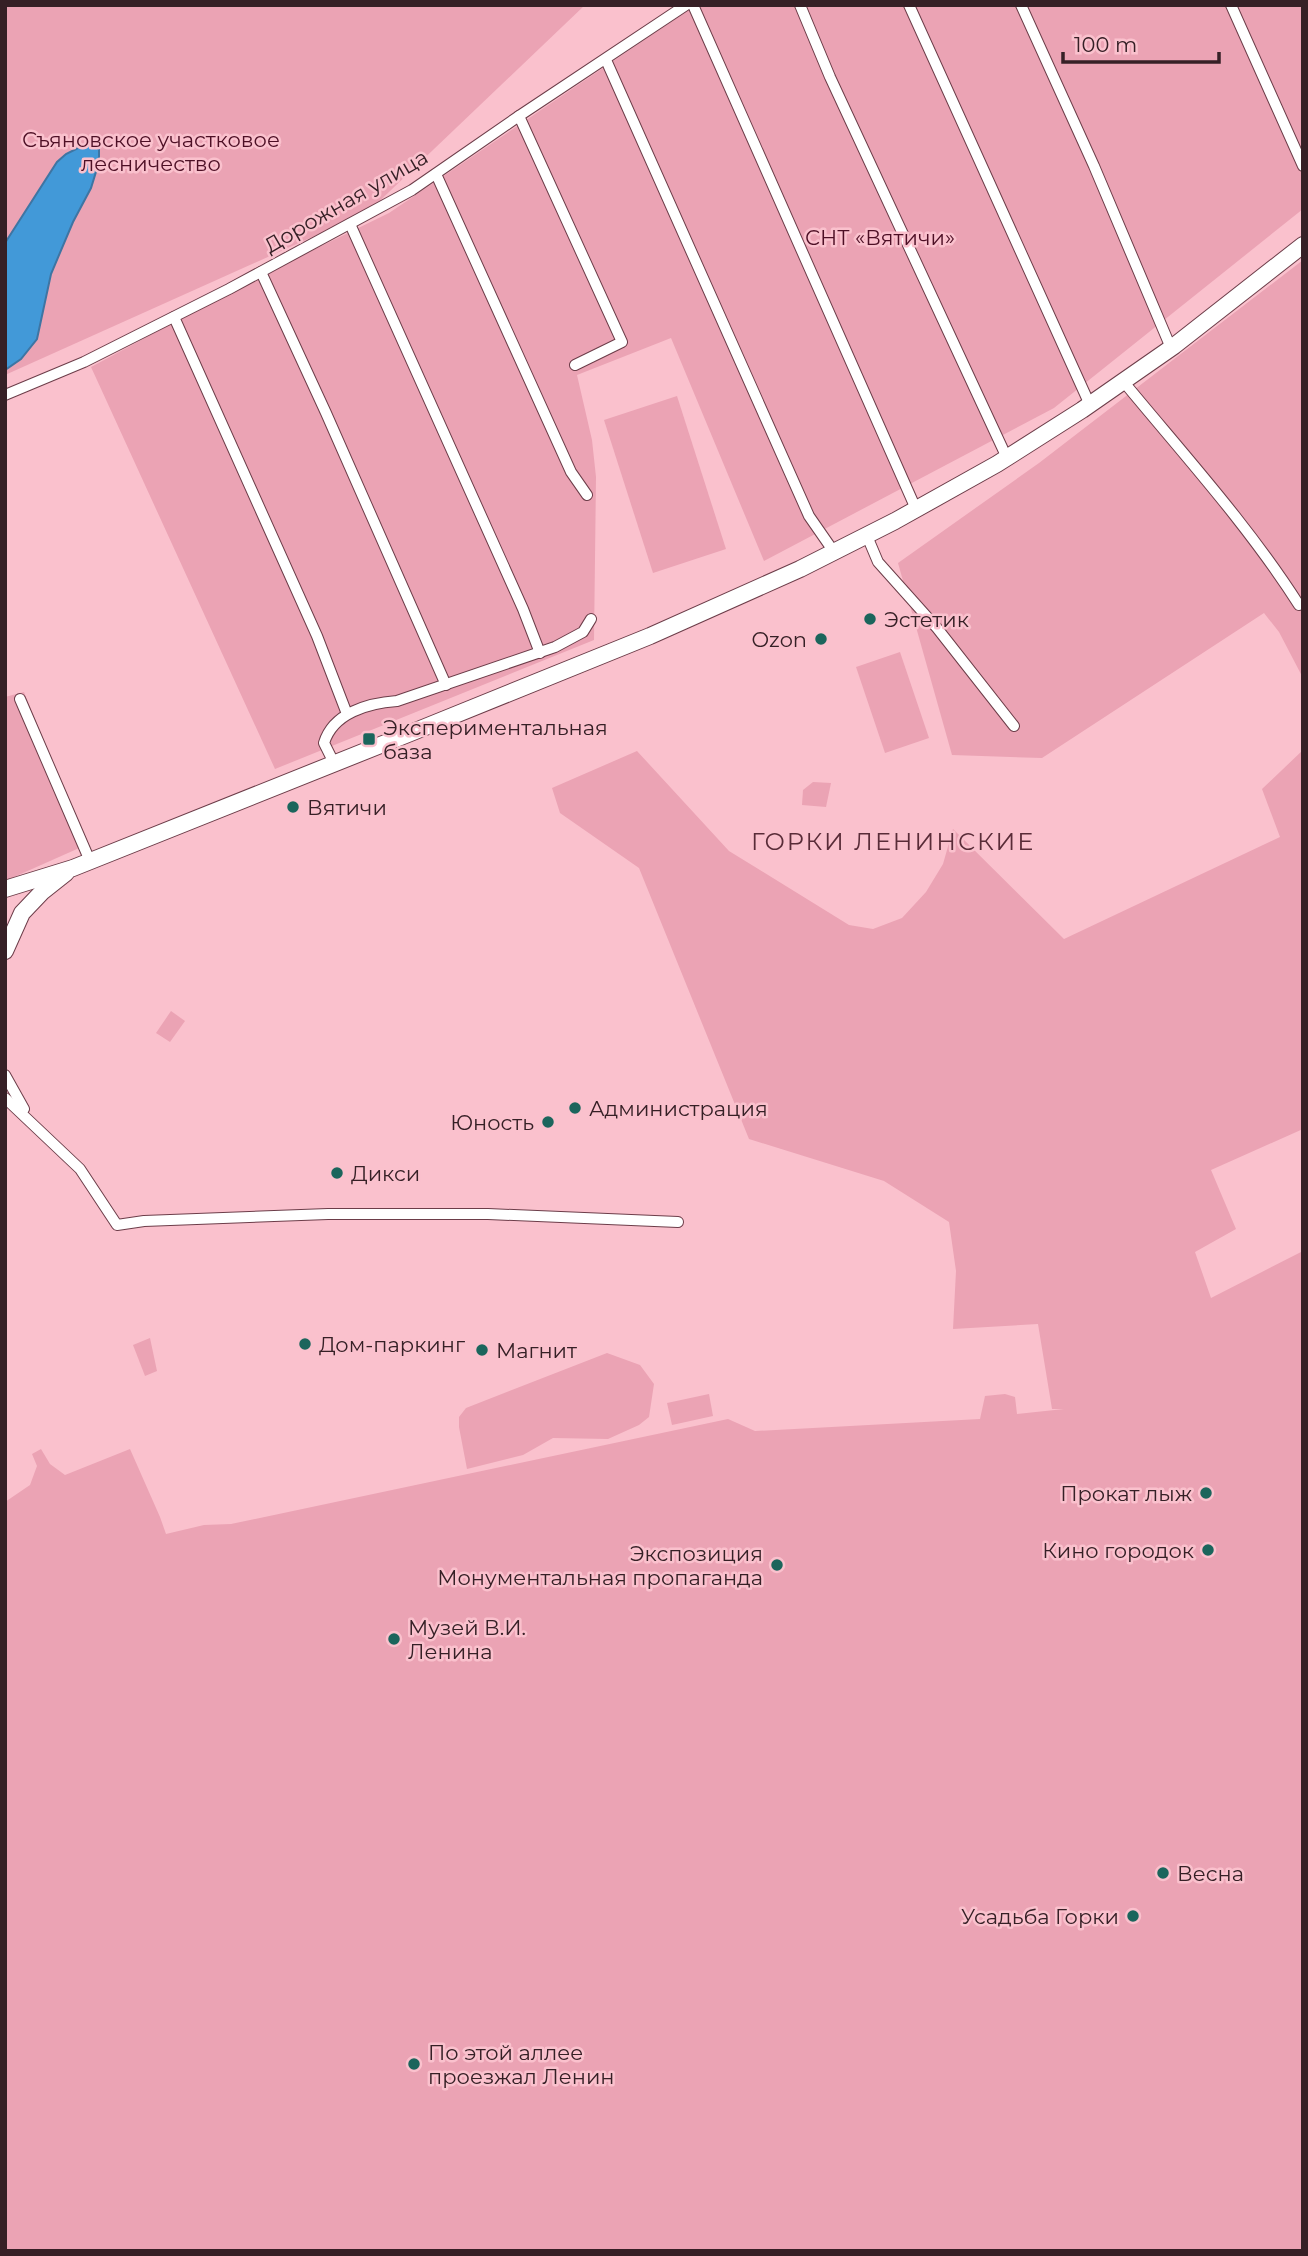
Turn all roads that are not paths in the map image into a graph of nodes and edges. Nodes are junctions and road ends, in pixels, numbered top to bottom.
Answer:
1 (686, 5) edge
2 (693, 5) edge
3 (800, 5) edge
4 (909, 5) edge
5 (1021, 5) edge
6 (1231, 5) edge
7 (606, 60) junction
8 (519, 116) junction
9 (1303, 166) edge
10 (436, 174) junction
11 (350, 224) junction
12 (1303, 246) edge
13 (261, 272) junction
14 (174, 317) junction
15 (1171, 348) junction
16 (575, 365) dead end
17 (1123, 381) junction
18 (5, 395) edge
19 (1090, 405) junction
20 (1007, 457) junction
21 (587, 495) dead end
22 (916, 509) junction
23 (867, 536) junction
24 (834, 552) junction
25 (1299, 605) dead end
26 (591, 619) dead end
27 (540, 653) junction
28 (446, 685) junction
29 (20, 699) dead end
30 (347, 714) junction
31 (1014, 726) dead end
32 (334, 763) junction
33 (90, 861) junction
34 (73, 868) junction
35 (5, 889) edge
36 (5, 951) edge
37 (5, 1075) edge
38 (5, 1098) edge
39 (31, 1120) junction
40 (678, 1222) dead end

1 - 7 street, Дорожная улица
2 - 22 street
3 - 20 street
4 - 19 street
5 - 15 street
6 - 9 street
7 - 8 street, Дорожная улица
7 - 24 street
8 - 10 street, Дорожная улица
8 - 16 street
10 - 11 street, Дорожная улица
10 - 21 street
11 - 13 street, Дорожная улица
11 - 27 street
12 - 15 main road
13 - 14 street, Дорожная улица
13 - 28 street
14 - 18 street, Дорожная улица
14 - 30 street
15 - 17 main road
17 - 19 main road
17 - 25 street
19 - 20 main road
20 - 22 main road
22 - 23 main road
23 - 24 main road
23 - 31 street
24 - 32 main road
26 - 27 street
27 - 28 street
28 - 30 street
29 - 33 street
30 - 32 street
32 - 33 main road
33 - 34 main road
34 - 35 main road
34 - 36 main road
37 - 39 street
38 - 39 street
39 - 40 street

